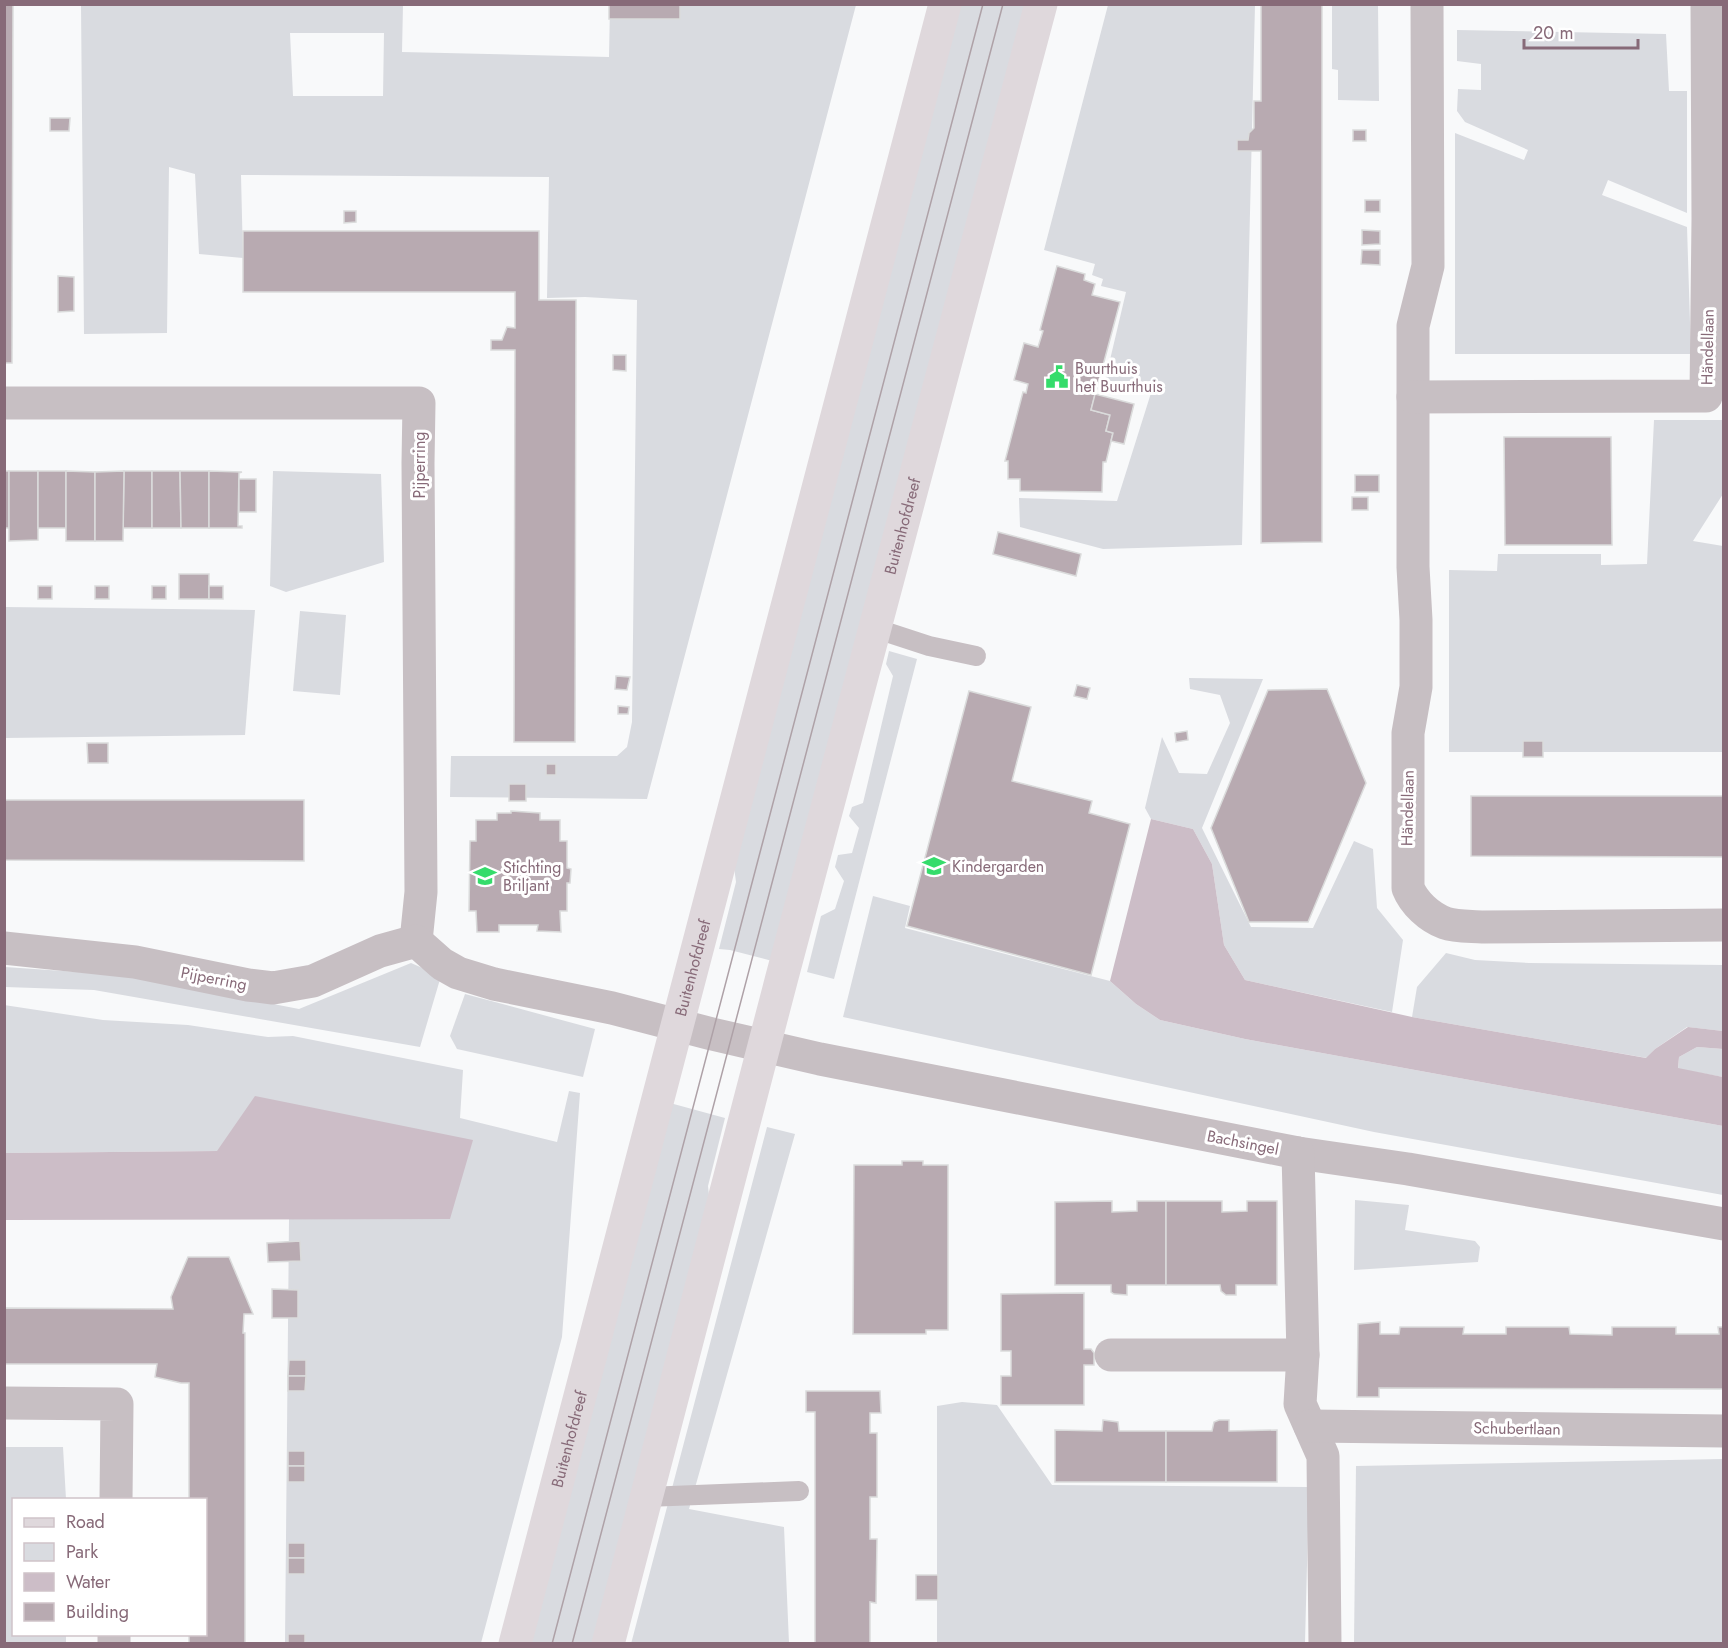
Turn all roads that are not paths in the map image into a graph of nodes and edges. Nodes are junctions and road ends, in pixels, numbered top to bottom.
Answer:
1 (945, 4) edge
2 (1041, 4) edge
3 (1427, 4) edge
4 (1707, 4) edge
5 (1413, 397) junction
6 (4, 403) edge
7 (874, 628) junction
8 (976, 656) dead end
9 (1724, 926) edge
10 (416, 941) junction
11 (4, 948) edge
12 (678, 1026) junction
13 (764, 1047) junction
14 (1298, 1153) junction
15 (1724, 1224) edge
16 (1111, 1355) dead end
17 (1303, 1355) junction
18 (4, 1402) edge
19 (1310, 1426) junction
20 (1724, 1431) edge
21 (799, 1491) dead end
22 (646, 1497) junction
23 (116, 1498) edge
24 (515, 1644) edge
25 (608, 1644) edge
26 (1325, 1644) edge

1 - 12 street, Buitenhofdreef
2 - 7 street, Buitenhofdreef
3 - 5 street, Händellaan
4 - 5 street, Händellaan
5 - 9 street, Händellaan
6 - 10 street, Pijperring
7 - 8 lane
7 - 13 street, Buitenhofdreef
10 - 11 street, Pijperring
10 - 12 street
12 - 13 street, Buitenhofdreef
12 - 24 street, Buitenhofdreef
13 - 14 street, Bachsingel
13 - 22 street, Buitenhofdreef
14 - 15 street, Bachsingel
14 - 17 street
16 - 17 street
17 - 19 street
18 - 23 street
19 - 20 street, Schubertlaan
19 - 26 street
21 - 22 lane
22 - 25 street, Buitenhofdreef

